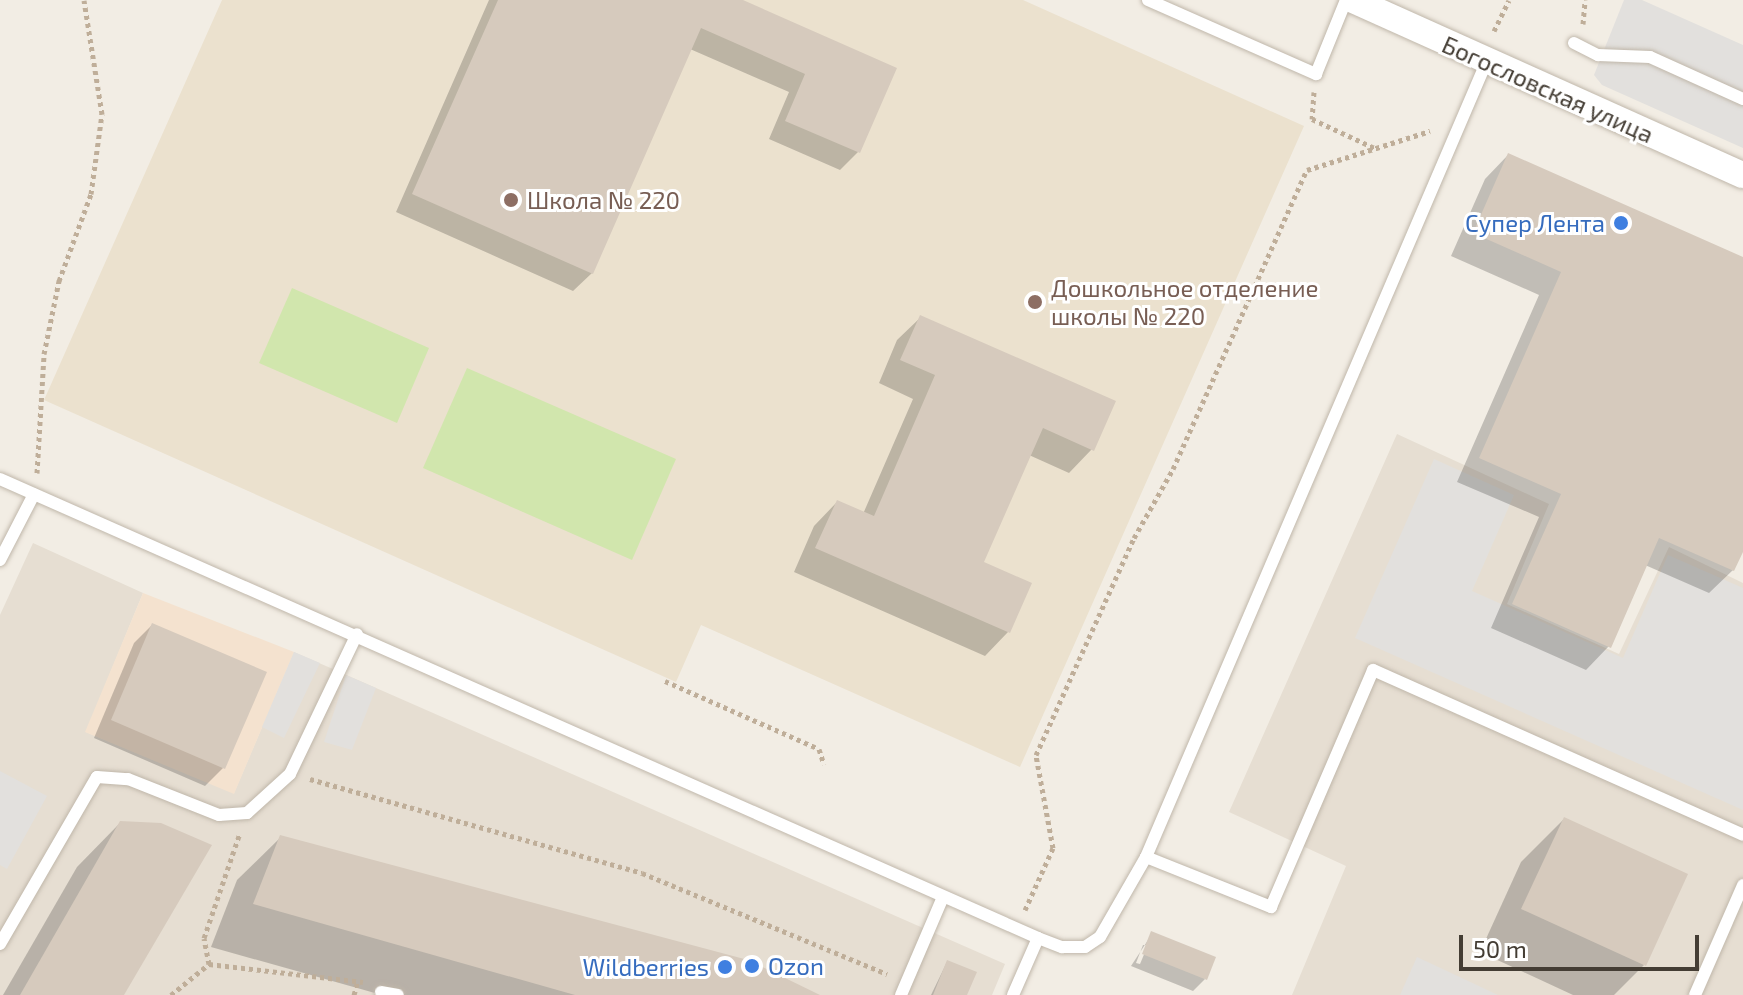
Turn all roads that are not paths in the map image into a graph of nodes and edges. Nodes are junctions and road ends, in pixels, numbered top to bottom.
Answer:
1 (1148, 0) edge
2 (1346, 0) edge
3 (1353, 0) edge
4 (1574, 43) dead end
5 (1487, 52) junction
6 (1743, 99) edge
7 (1743, 175) edge
8 (0, 479) edge
9 (34, 494) junction
10 (0, 560) edge
11 (357, 634) junction
12 (1743, 835) edge
13 (1146, 857) junction
14 (1743, 885) edge
15 (943, 897) junction
16 (1038, 938) junction
17 (0, 944) edge
18 (903, 989) edge
19 (381, 992) road end
20 (398, 995) edge
21 (1013, 995) edge
22 (1695, 995) edge

1 - 2 lane
3 - 5 street, Богословская улица
4 - 6 lane
5 - 7 street, Богословская улица
5 - 13 lane
8 - 9 lane
9 - 10 lane
9 - 11 lane
11 - 15 lane
11 - 17 lane
12 - 13 lane
13 - 16 lane
14 - 22 lane
15 - 16 lane
15 - 18 lane
16 - 21 lane
19 - 20 lane

